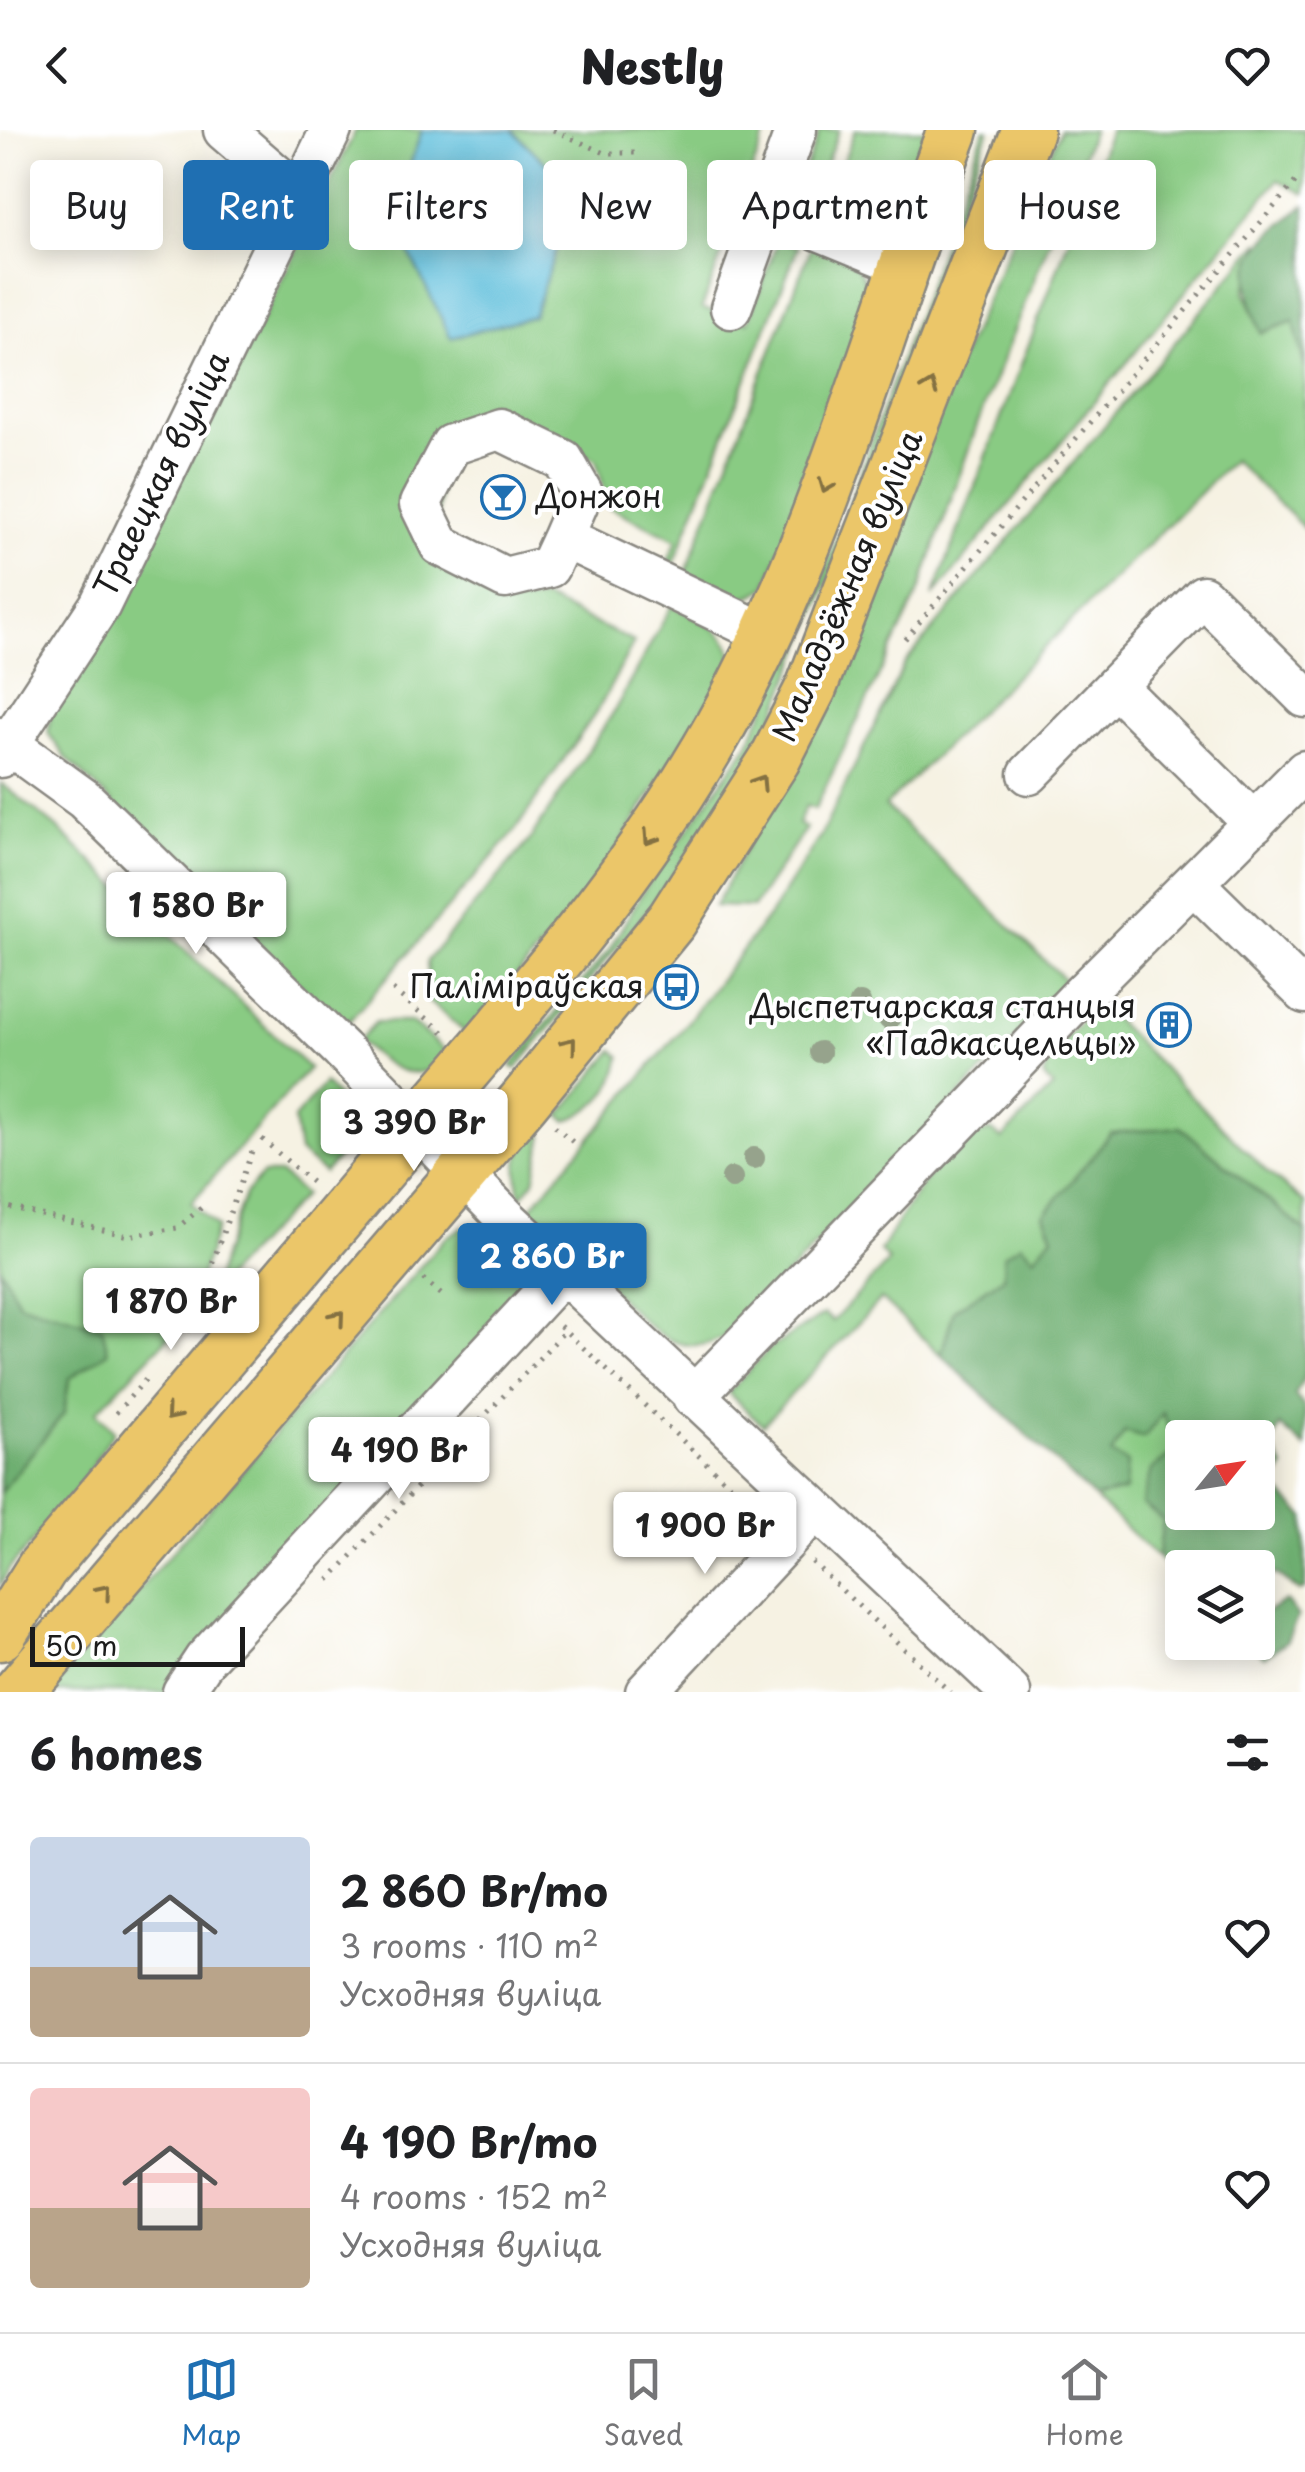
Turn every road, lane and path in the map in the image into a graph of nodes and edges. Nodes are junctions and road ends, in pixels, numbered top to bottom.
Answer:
1 (224, 130) edge
2 (331, 130) edge
3 (552, 130) edge
4 (796, 130) edge
5 (952, 130) edge
6 (1028, 130) edge
7 (642, 153) dead end
8 (259, 160) edge
9 (316, 160) edge
10 (785, 160) edge
11 (1296, 181) dead end
12 (271, 250) edge
13 (752, 250) edge
14 (868, 250) edge
15 (902, 264) junction
16 (730, 308) dead end
17 (563, 537) dead end
18 (766, 634) junction
19 (906, 639) dead end
20 (1115, 686) junction
21 (1305, 696) edge
22 (3, 747) edge
23 (1305, 771) edge
24 (1029, 774) dead end
25 (1254, 823) junction
26 (1194, 884) junction
27 (1305, 993) edge
28 (417, 1126) junction
29 (252, 1151) dead end
30 (462, 1172) junction
31 (206, 1204) dead end
32 (0, 1206) edge
33 (482, 1253) dead end
34 (564, 1272) junction
35 (536, 1304) junction
36 (565, 1331) junction
37 (188, 1333) dead end
38 (694, 1397) junction
39 (815, 1510) junction
40 (788, 1539) junction
41 (318, 1591) dead end
42 (0, 1636) edge
43 (18, 1692) edge
44 (183, 1692) edge
45 (646, 1692) edge
46 (950, 1692) edge
47 (1010, 1692) edge

1 - 8 street
2 - 9 street, Траецкая вуліца
3 - 7 path
4 - 10 street
5 - 15 main road, Маладзёжная вуліца
30 -> 6 main road, Маладзёжная вуліца
11 - 19 path
12 - 22 street, Траецкая вуліца
13 - 16 street
14 - 15 street
15 -> 18 main road, Маладзёжная вуліца
17 - 18 street
18 -> 28 main road, Маладзёжная вуліца
20 - 21 street
20 - 24 street
20 - 25 street
22 - 28 street
23 - 25 street
25 - 26 street
26 - 27 street
26 - 38 street
28 - 30 street
28 -> 42 main road, Маладзёжная вуліца
29 - 37 path
30 - 34 street
43 -> 30 main road, Маладзёжная вуліца
31 - 32 path
33 - 35 path
34 - 35 street
34 - 38 street
35 - 36 path
35 - 44 street
36 - 40 path
36 - 41 path
38 - 39 street
39 - 40 street
39 - 47 street
40 - 45 street
40 - 46 path

